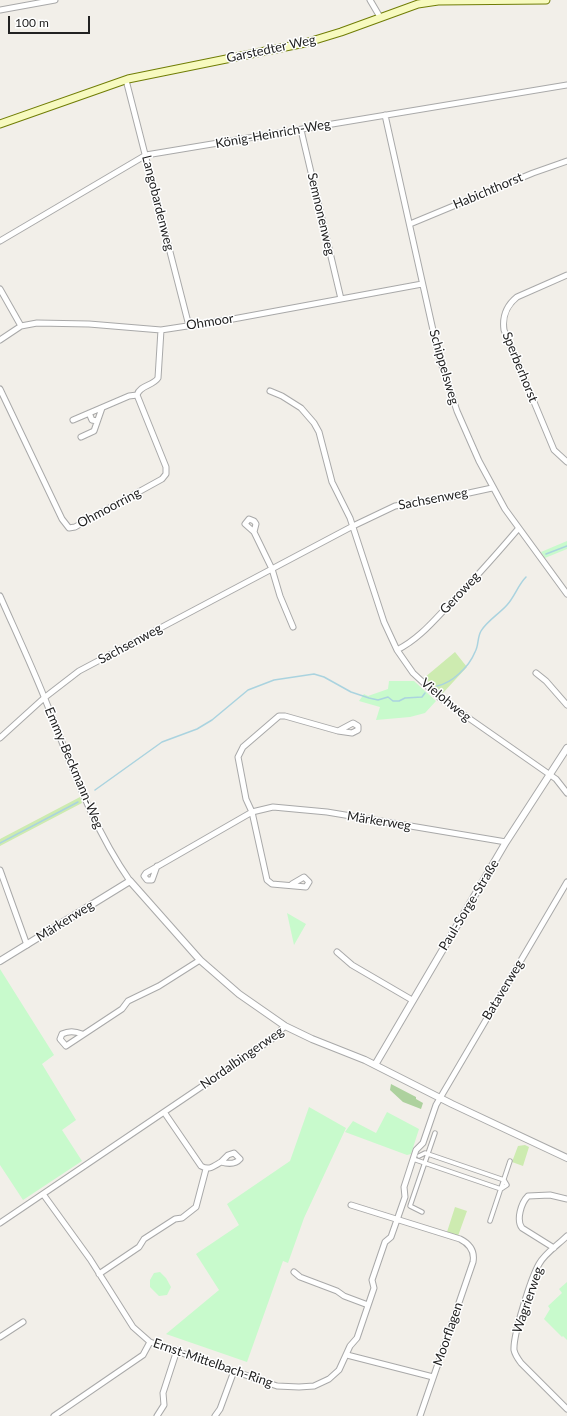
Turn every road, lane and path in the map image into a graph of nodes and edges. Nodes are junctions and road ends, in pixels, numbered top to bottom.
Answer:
1 (55, 0) edge
2 (370, 0) edge
3 (546, 0) edge
4 (530, 1) edge
5 (0, 10) edge
6 (380, 17) junction
7 (126, 80) junction
8 (567, 84) edge
9 (385, 115) junction
10 (0, 124) edge
11 (301, 130) junction
12 (146, 155) junction
13 (567, 161) edge
14 (410, 224) junction
15 (0, 241) edge
16 (567, 275) edge
17 (422, 284) junction
18 (0, 289) edge
19 (341, 299) junction
20 (21, 326) junction
21 (189, 326) junction
22 (161, 330) junction
23 (0, 340) edge
24 (0, 389) edge
25 (270, 391) dead end
26 (137, 395) junction
27 (102, 408) junction
28 (89, 413) junction
29 (73, 420) dead end
30 (97, 421) junction
31 (81, 437) dead end
32 (567, 462) edge
33 (492, 488) junction
34 (353, 526) junction
35 (518, 529) junction
36 (254, 532) dead end
37 (272, 569) junction
38 (567, 594) edge
39 (0, 596) edge
40 (293, 627) dead end
41 (397, 650) junction
42 (536, 673) dead end
43 (44, 698) junction
44 (567, 705) edge
45 (338, 731) dead end
46 (0, 738) edge
47 (567, 748) edge
48 (550, 775) junction
49 (567, 793) edge
50 (252, 812) junction
51 (506, 842) junction
52 (157, 866) dead end
53 (0, 870) edge
54 (130, 881) junction
55 (567, 882) edge
56 (292, 884) dead end
57 (27, 945) junction
58 (337, 952) dead end
59 (200, 960) junction
60 (0, 961) edge
61 (412, 1000) junction
62 (285, 1026) junction
63 (82, 1034) dead end
64 (375, 1065) junction
65 (440, 1097) junction
66 (164, 1112) junction
67 (435, 1133) dead end
68 (428, 1154) junction
69 (419, 1156) dead end
70 (567, 1158) edge
71 (413, 1159) junction
72 (510, 1161) dead end
73 (221, 1162) dead end
74 (425, 1163) junction
75 (206, 1169) junction
76 (504, 1180) junction
77 (501, 1189) junction
78 (43, 1194) junction
79 (567, 1199) edge
80 (351, 1206) dead end
81 (420, 1210) dead end
82 (397, 1220) junction
83 (490, 1221) dead end
84 (0, 1223) edge
85 (567, 1236) edge
86 (554, 1248) junction
87 (294, 1272) dead end
88 (99, 1274) junction
89 (368, 1305) junction
90 (23, 1322) dead end
91 (0, 1337) edge
92 (150, 1342) junction
93 (177, 1350) junction
94 (347, 1355) junction
95 (234, 1371) junction
96 (433, 1377) junction
97 (567, 1409) edge
98 (54, 1416) edge
99 (157, 1416) edge
100 (215, 1416) edge
101 (420, 1416) edge

1 - 5 street
2 - 6 street
3 - 4 main road, Garstedter Weg
4 - 6 main road, Garstedter Weg
6 - 7 main road, Garstedter Weg
7 - 10 main road, Garstedter Weg
7 - 12 street, Langobardenweg
8 - 9 street, König-Heinrich-Weg
9 - 11 street, König-Heinrich-Weg
9 - 14 street, Schippelsweg
11 - 12 street, König-Heinrich-Weg
11 - 19 street, Semnonenweg
12 - 15 street, König-Heinrich-Weg
12 - 21 street, Langobardenweg
13 - 14 street, Habichthorst
14 - 17 street, Schippelsweg
16 - 32 street, Sperberhorst
17 - 19 street, Ohmoor
17 - 33 street, Schippelsweg
18 - 20 street
19 - 21 street, Ohmoor
20 - 22 street, Ohmoor
20 - 23 street, Ohmoor
21 - 22 street, Ohmoor
22 - 26 street
24 - 26 street, Ohmoorring
25 - 34 street
26 - 27 street
27 - 28 street
27 - 30 street
28 - 29 street
28 - 30 street
30 - 31 street
33 - 34 street, Sachsenweg
33 - 35 street, Schippelsweg
34 - 37 street, Sachsenweg
34 - 41 street, Vielohweg
35 - 38 street, Schippelsweg
35 - 41 street, Geroweg
36 - 37 street
37 - 40 street
37 - 43 street, Sachsenweg
39 - 43 street, Emmy-Beckmann-Weg
41 - 48 street, Vielohweg
42 - 44 street
43 - 46 street, Sachsenweg
43 - 54 street, Emmy-Beckmann-Weg
45 - 50 street
47 - 48 street, Paul-Sorge-Straße
48 - 49 street, Vielohweg
48 - 51 street, Paul-Sorge-Straße
50 - 51 street, Märkerweg
50 - 52 street, Märkerweg
50 - 56 street
51 - 61 street, Paul-Sorge-Straße
53 - 57 street
54 - 57 street, Märkerweg
54 - 59 street, Emmy-Beckmann-Weg
55 - 65 street, Bataverweg
57 - 60 street, Märkerweg
58 - 61 street
59 - 62 street, Emmy-Beckmann-Weg
59 - 63 street
61 - 64 street, Paul-Sorge-Straße
62 - 64 street, Nordalbingerweg
62 - 66 street, Nordalbingerweg
64 - 65 street, Nordalbingerweg
65 - 70 street, Nordalbingerweg
65 - 71 street, Ernst-Mittelbach-Ring
66 - 75 street
66 - 78 street, Nordalbingerweg
67 - 68 street
68 - 69 street
68 - 74 street
68 - 76 street
71 - 74 street
71 - 82 street, Ernst-Mittelbach-Ring
72 - 76 street
73 - 75 street
74 - 77 street
74 - 81 street
75 - 88 street
76 - 77 street
77 - 83 street
78 - 84 street, Nordalbingerweg
78 - 88 street, Ernst-Mittelbach-Ring
79 - 86 street
80 - 82 street
82 - 89 street, Ernst-Mittelbach-Ring
82 - 96 street, Moorflagen
85 - 86 street, Wagrierweg
86 - 97 street, Wagrierweg
87 - 89 street
88 - 92 street, Ernst-Mittelbach-Ring
89 - 94 street, Ernst-Mittelbach-Ring
90 - 91 street
92 - 93 street, Ernst-Mittelbach-Ring
92 - 98 street
93 - 95 street, Ernst-Mittelbach-Ring
93 - 99 street
94 - 95 street, Ernst-Mittelbach-Ring
94 - 96 street
95 - 100 street
96 - 101 street, Moorflagen

